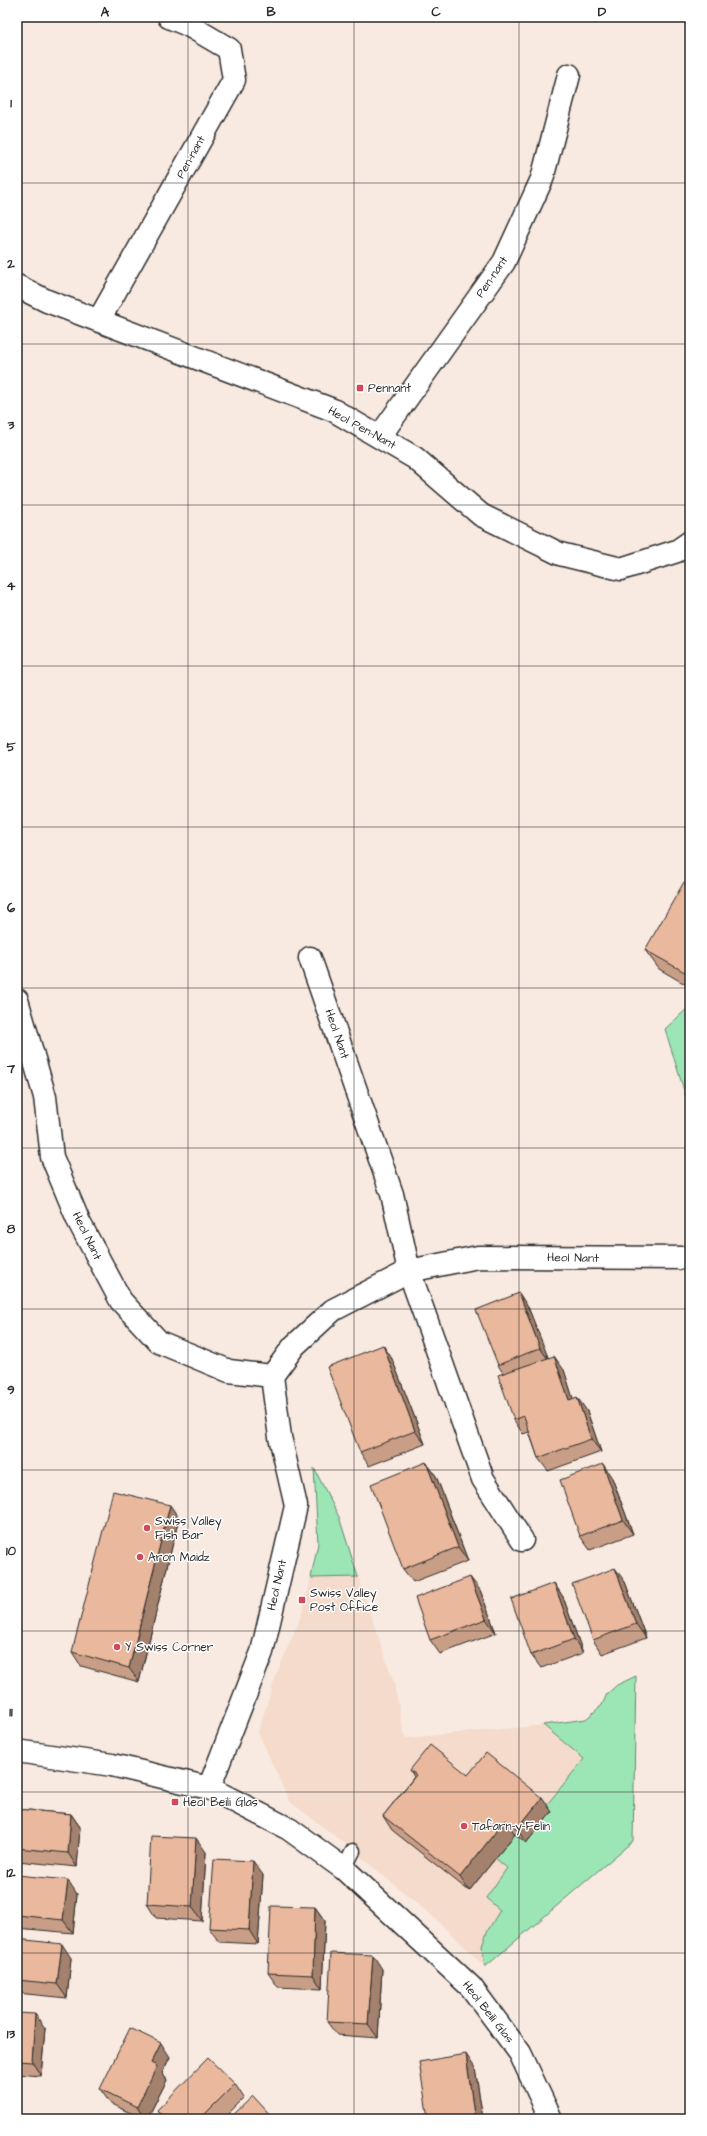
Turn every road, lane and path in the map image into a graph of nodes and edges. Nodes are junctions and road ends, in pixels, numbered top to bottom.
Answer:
1 (168, 17) edge
2 (568, 75) dead end
3 (17, 286) edge
4 (99, 320) junction
5 (380, 436) junction
6 (690, 542) edge
7 (310, 958) dead end
8 (17, 1000) edge
9 (690, 1258) edge
10 (409, 1271) junction
11 (272, 1376) junction
12 (522, 1540) dead end
13 (17, 1751) edge
14 (209, 1788) junction
15 (551, 2119) edge

1 - 4 street, Pen-nant
2 - 5 street, Pen-nant
3 - 4 street, Heol Pen-Nant
4 - 5 street, Heol Pen-Nant
5 - 6 street, Heol Pen-Nant
7 - 10 street, Heol Nant
8 - 11 street, Heol Nant
9 - 10 street, Heol Nant
10 - 11 street, Heol Nant
10 - 12 street, Heol Nant
11 - 14 street, Heol Nant
13 - 14 street, Heol Beili Glas
14 - 15 street, Heol Beili Glas

